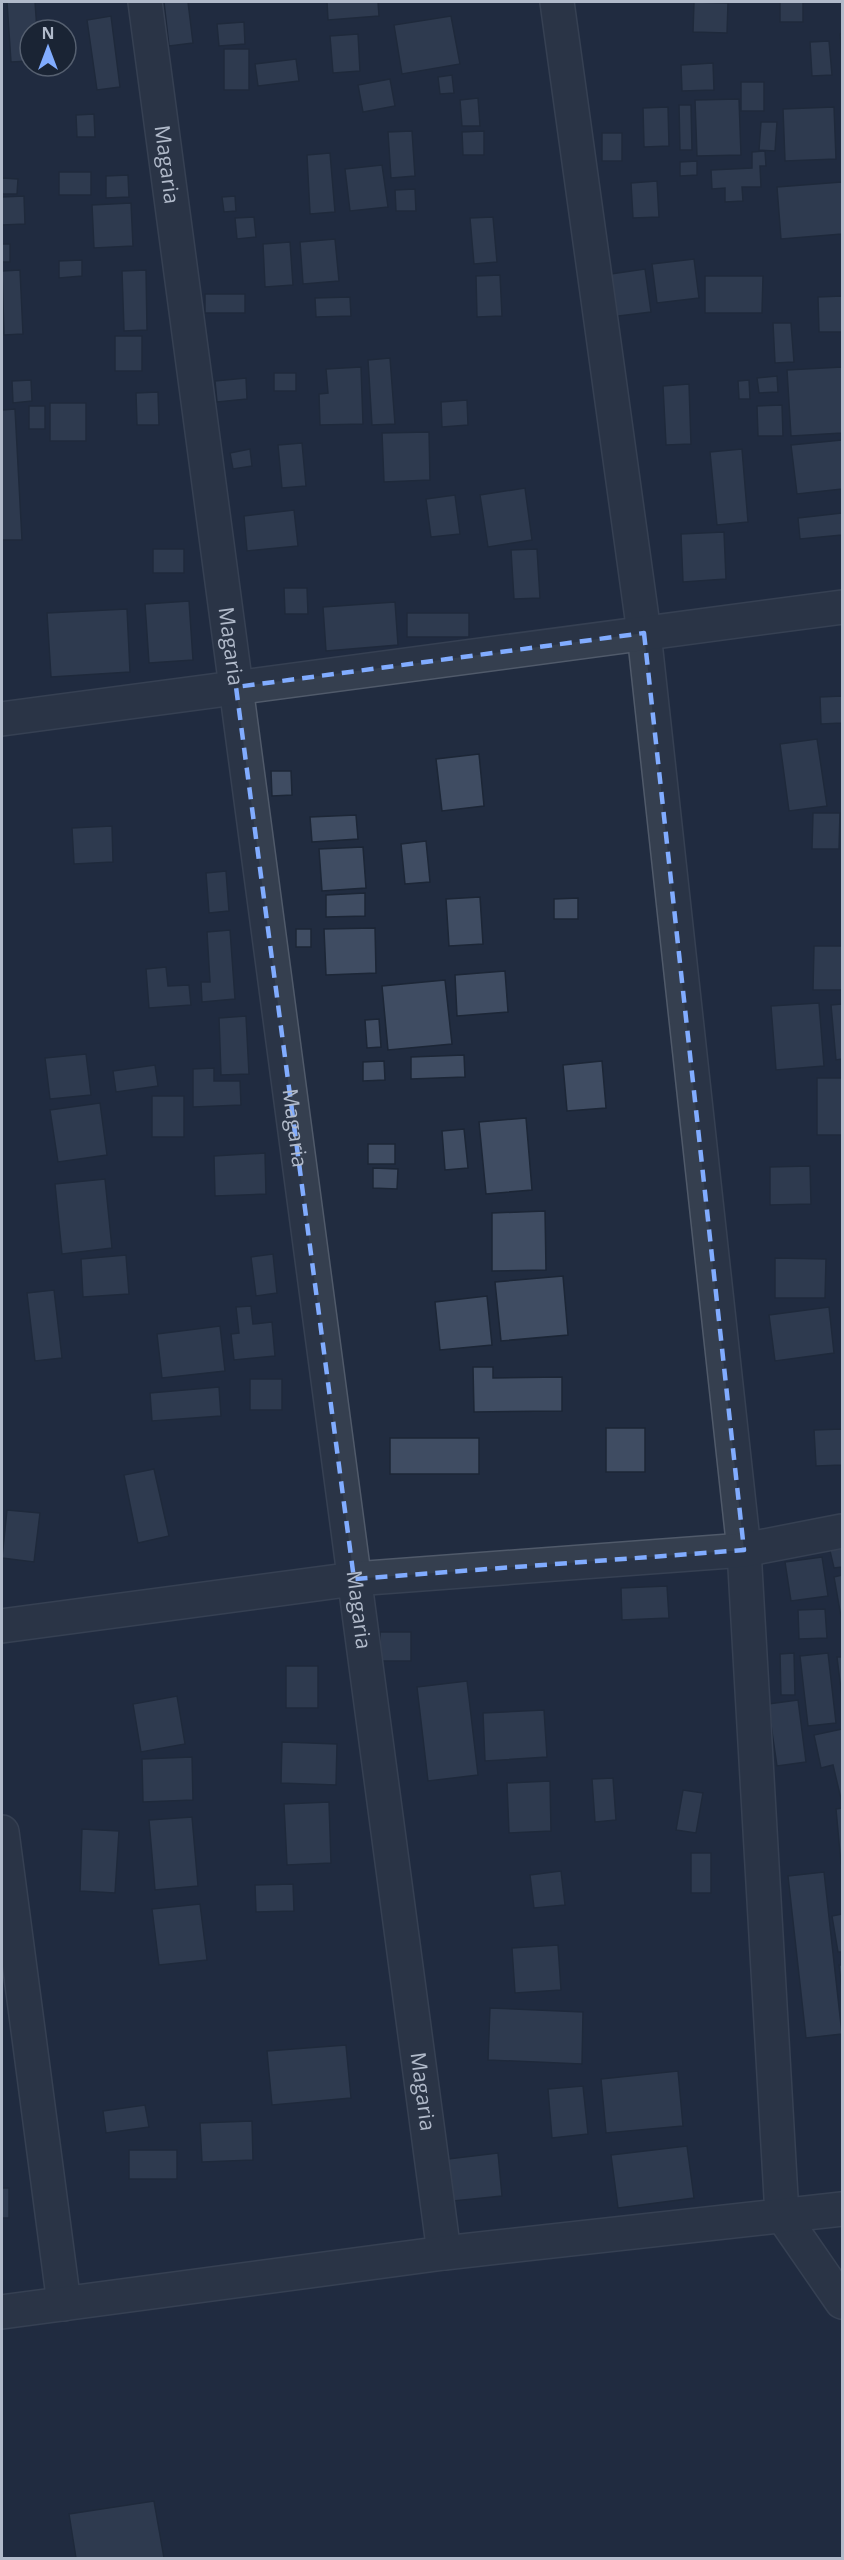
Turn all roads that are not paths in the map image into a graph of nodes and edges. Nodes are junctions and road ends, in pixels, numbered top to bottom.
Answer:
1 (145, 2) edge
2 (557, 2) edge
3 (843, 607) edge
4 (644, 633) junction
5 (236, 687) junction
6 (2, 718) edge
7 (843, 1531) edge
8 (744, 1550) junction
9 (354, 1579) junction
10 (2, 1626) edge
11 (2, 1832) edge
12 (843, 2209) edge
13 (782, 2215) junction
14 (444, 2253) junction
15 (843, 2302) edge
16 (64, 2304) junction
17 (2, 2312) edge

1 - 5 street, Magaria
2 - 4 street
3 - 4 street
4 - 5 street
4 - 8 street
5 - 6 street
5 - 9 street, Magaria
7 - 8 street
8 - 9 street
8 - 13 street
9 - 10 street
9 - 14 street, Magaria
11 - 16 street
12 - 13 street
13 - 14 street
13 - 15 street
14 - 16 street
16 - 17 street

